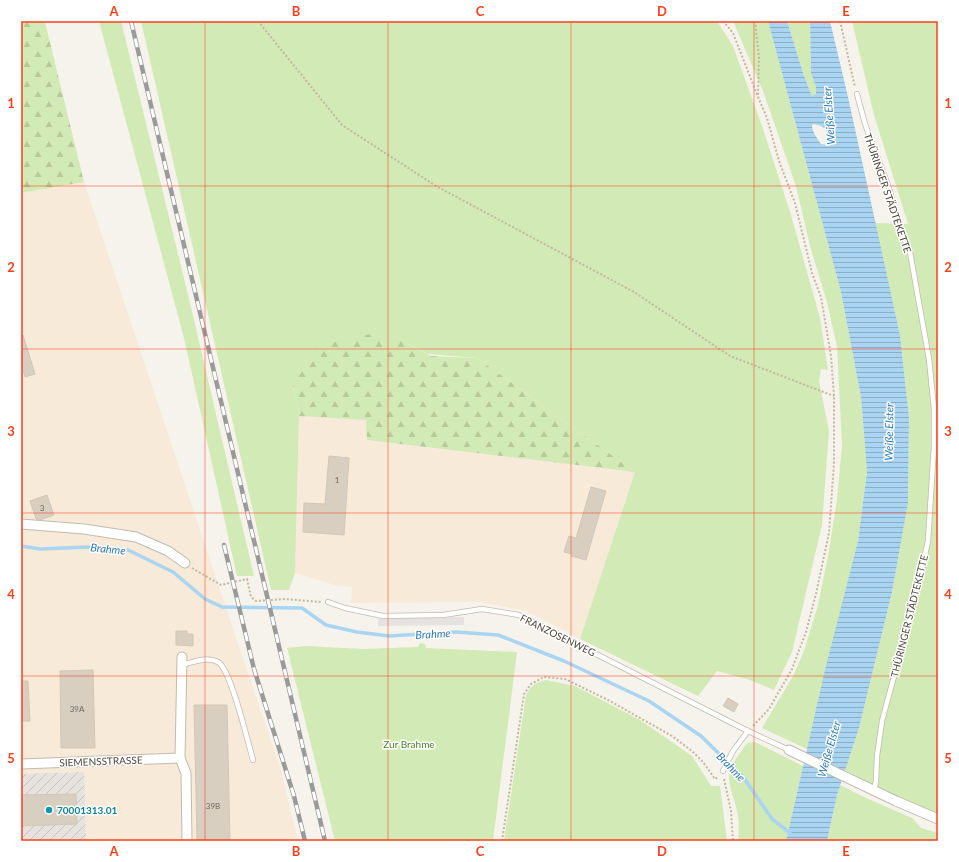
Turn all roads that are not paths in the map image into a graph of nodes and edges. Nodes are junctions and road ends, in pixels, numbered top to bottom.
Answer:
1 (857, 94) road end
2 (21, 524) edge
3 (185, 563) road end
4 (328, 602) road end
5 (182, 661) joint
6 (748, 731) junction
7 (789, 750) joint
8 (180, 758) junction
9 (253, 760) dead end
10 (21, 764) edge
11 (723, 772) road end
12 (874, 791) junction
13 (938, 819) edge
14 (187, 841) edge

1 - 12 lane, THÜRINGER STÄDTEKETTE
2 - 3 street
4 - 6 lane, FRANZOSENWEG
5 - 8 street
5 - 9 lane
6 - 7 lane, FRANZOSENWEG
6 - 11 lane
7 - 12 street
8 - 10 street, SIEMENSSTRASSE
8 - 14 street
12 - 13 street

